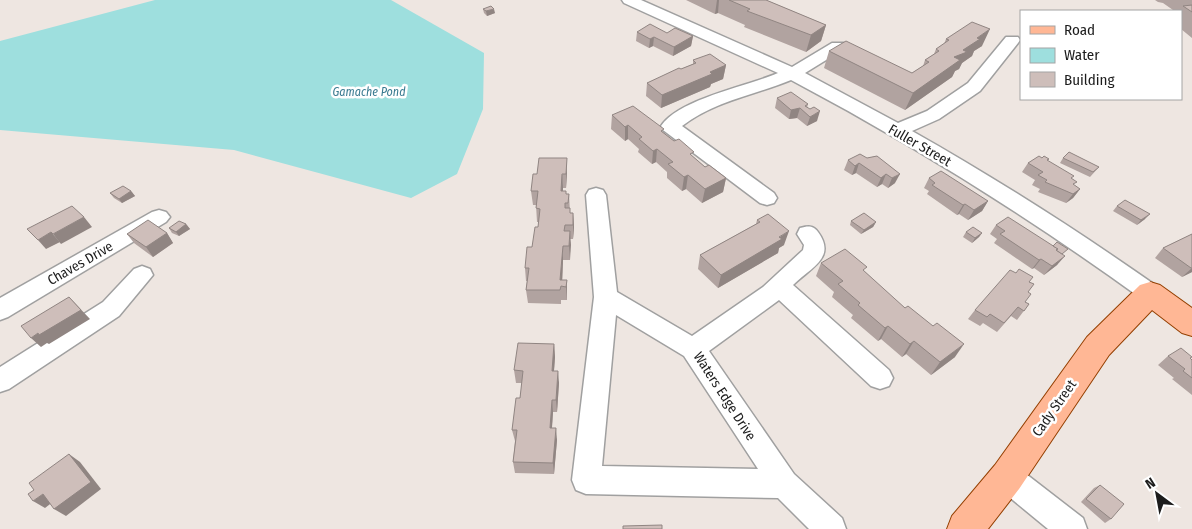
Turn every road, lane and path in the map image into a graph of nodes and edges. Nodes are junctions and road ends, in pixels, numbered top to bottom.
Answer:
1 (629, 0) edge
2 (822, 39) edge
3 (1012, 40) dead end
4 (792, 74) junction
5 (896, 131) junction
6 (596, 195) dead end
7 (767, 198) dead end
8 (159, 217) dead end
9 (808, 234) dead end
10 (142, 274) dead end
11 (779, 286) junction
12 (1150, 293) junction
13 (606, 297) junction
14 (0, 310) edge
15 (1192, 324) edge
16 (693, 349) junction
17 (880, 378) dead end
18 (0, 381) edge
19 (1008, 477) junction
20 (784, 484) junction
21 (830, 529) edge
22 (965, 529) edge
23 (1072, 529) edge

1 - 4 street, Fuller Street
2 - 4 street
3 - 5 street
4 - 5 street, Fuller Street
4 - 7 street
5 - 12 street, Fuller Street
6 - 13 street
8 - 14 street, Chaves Drive
9 - 11 street, Waters Edge Drive
10 - 18 street
11 - 16 street, Waters Edge Drive
11 - 17 street
12 - 15 main road, Fuller Street
12 - 19 main road, Cady Street
13 - 16 street
13 - 20 street
16 - 20 street, Waters Edge Drive
19 - 22 main road, Cady Street
19 - 23 street
20 - 21 street, Waters Edge Drive

